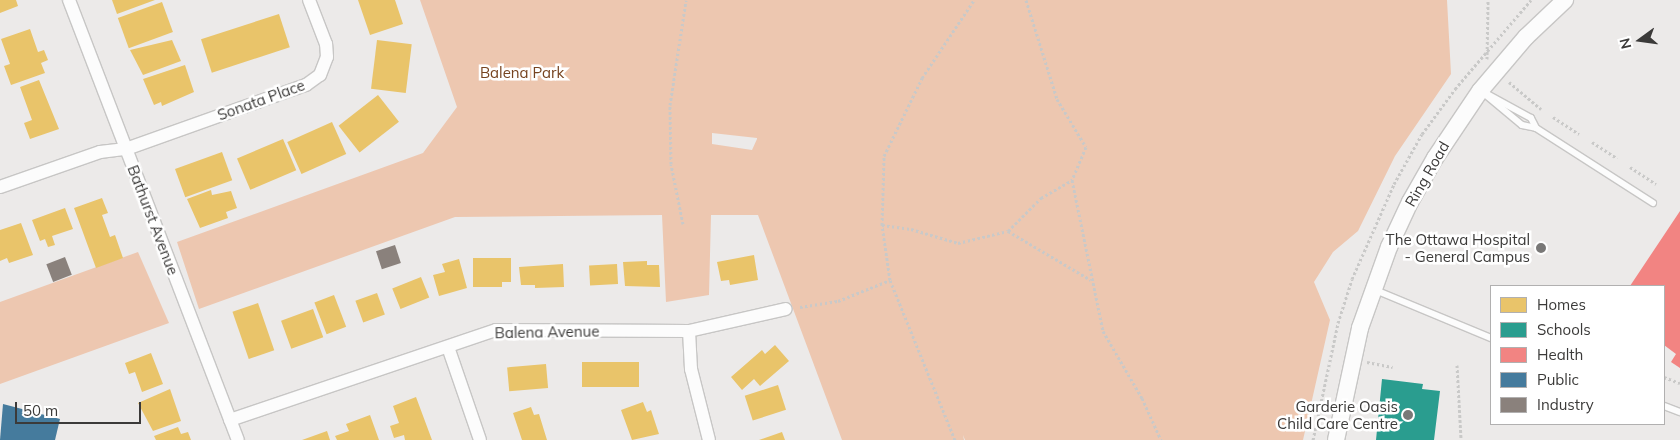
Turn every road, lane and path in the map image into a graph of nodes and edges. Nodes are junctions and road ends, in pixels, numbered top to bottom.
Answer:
1 (69, 0) edge
2 (309, 0) edge
3 (686, 0) edge
4 (974, 0) edge
5 (1026, 0) edge
6 (1488, 0) edge
7 (1565, 0) edge
8 (1486, 50) dead end
9 (1510, 82) dead end
10 (1480, 91) junction
11 (1541, 109) dead end
12 (1553, 117) dead end
13 (1536, 128) junction
14 (1579, 134) dead end
15 (1592, 142) dead end
16 (126, 150) junction
17 (1617, 158) dead end
18 (1630, 167) dead end
19 (1072, 180) junction
20 (1656, 184) dead end
21 (0, 187) edge
22 (1653, 203) dead end
23 (683, 224) dead end
24 (882, 225) junction
25 (1008, 231) junction
26 (890, 280) junction
27 (1092, 280) junction
28 (1373, 289) junction
29 (786, 309) joint
30 (689, 331) junction
31 (1490, 338) edge
32 (448, 347) junction
33 (1367, 362) dead end
34 (1457, 365) dead end
35 (1393, 366) dead end
36 (1665, 376) edge
37 (1680, 383) edge
38 (1665, 406) edge
39 (1680, 412) edge
40 (230, 420) junction
41 (238, 440) edge
42 (480, 440) edge
43 (709, 440) edge
44 (955, 440) edge
45 (1161, 440) edge
46 (1336, 440) edge
47 (1461, 440) edge

1 - 16 street, Bathurst Avenue
2 - 16 street, Sonata Place
3 - 23 path
4 - 24 path
5 - 19 path
6 - 8 path
7 - 10 street, Ring Road
9 - 11 path
10 - 13 lane
10 - 13 lane
10 - 28 street, Ring Road
12 - 14 path
13 - 22 lane
15 - 17 path
16 - 21 street, Sonata Place
16 - 40 street, Bathurst Avenue
18 - 20 path
19 - 25 path
19 - 27 path
24 - 25 path
24 - 26 path
25 - 27 path
26 - 29 path
26 - 44 path
27 - 45 path
28 - 31 lane
28 - 46 street, Ring Road
29 - 30 street, Balena Avenue
30 - 32 street, Balena Avenue
30 - 43 street
32 - 40 street, Balena Avenue
32 - 42 street
33 - 35 path
34 - 47 path
36 - 37 path
38 - 39 lane
40 - 41 street, Bathurst Avenue

